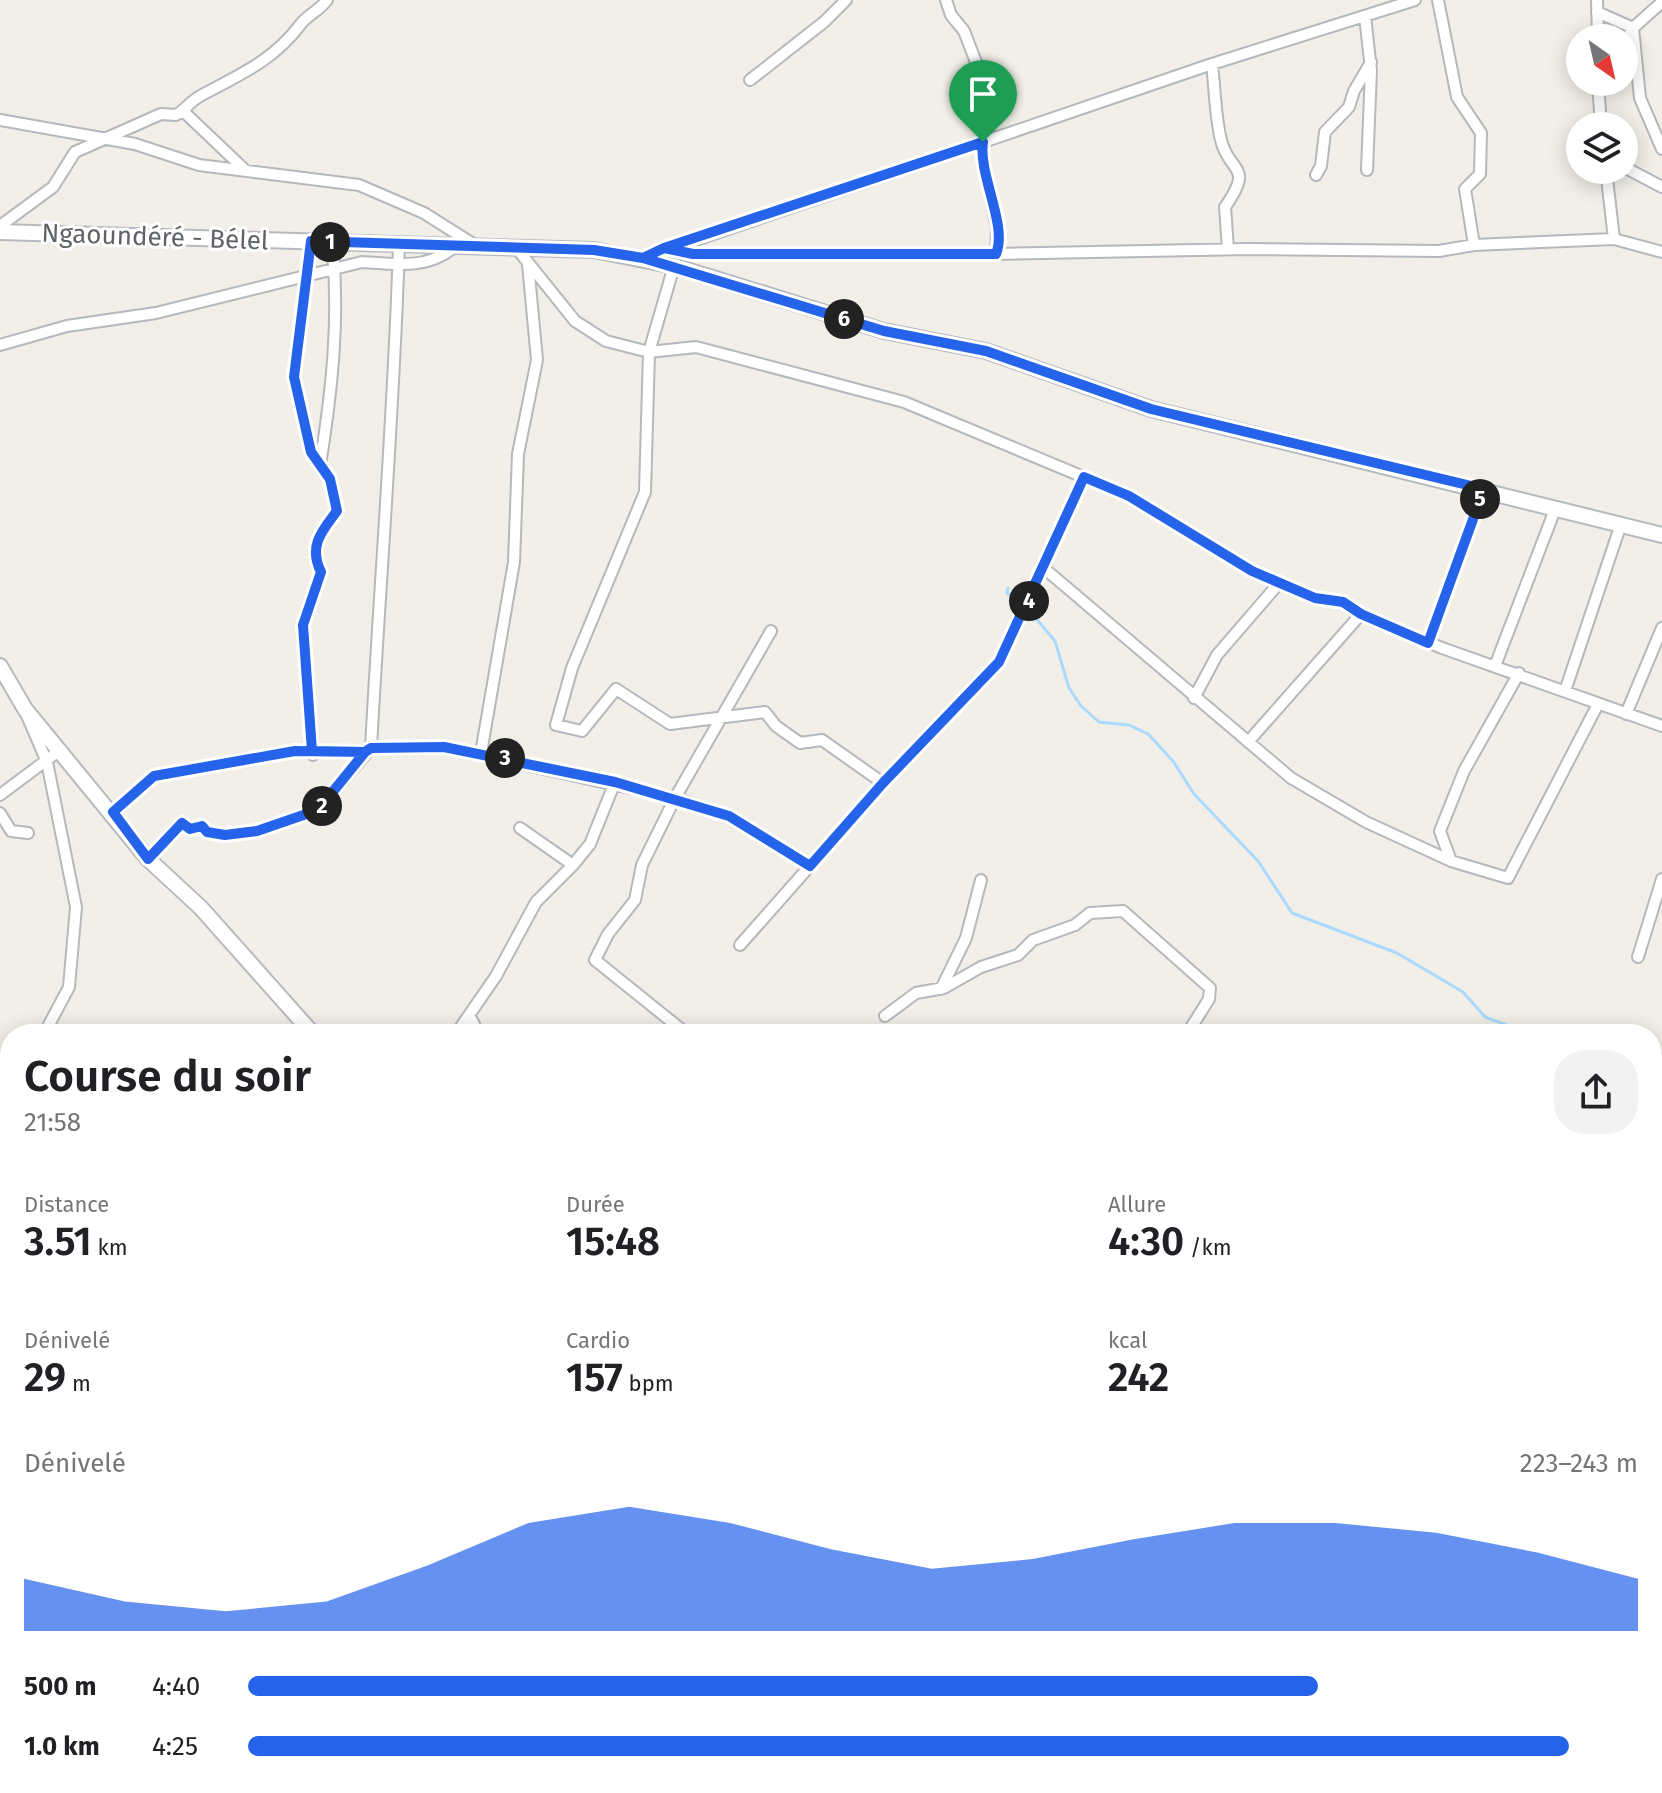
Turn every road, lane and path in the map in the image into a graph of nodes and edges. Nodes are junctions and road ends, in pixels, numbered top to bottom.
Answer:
1 (327, 0) edge
2 (846, 0) edge
3 (946, 0) edge
4 (1415, 0) edge
5 (1438, 0) edge
6 (1662, 2) edge
7 (1597, 6) edge
8 (1365, 16) junction
9 (1626, 24) edge
10 (1637, 24) edge
11 (1371, 62) junction
12 (1212, 64) junction
13 (1638, 78) edge
14 (750, 80) dead end
15 (183, 111) junction
16 (0, 120) edge
17 (103, 140) junction
18 (983, 142) junction
19 (1662, 149) edge
20 (1367, 170) dead end
21 (246, 171) junction
22 (1638, 174) edge
23 (1316, 175) dead end
24 (1608, 184) edge
25 (1662, 187) edge
26 (0, 229) edge
27 (1614, 239) junction
28 (311, 241) junction
29 (332, 242) junction
30 (399, 244) junction
31 (475, 245) junction
32 (1474, 245) junction
33 (454, 247) junction
34 (664, 248) junction
35 (1228, 249) junction
36 (518, 250) junction
37 (1662, 252) edge
38 (996, 254) junction
39 (643, 258) junction
40 (528, 262) junction
41 (399, 264) junction
42 (674, 266) junction
43 (335, 268) junction
44 (307, 275) junction
45 (0, 345) edge
46 (649, 352) junction
47 (320, 465) junction
48 (1084, 477) junction
49 (1484, 489) junction
50 (1556, 507) junction
51 (1621, 524) junction
52 (1662, 535) edge
53 (1045, 569) junction
54 (1280, 582) junction
55 (1361, 614) junction
56 (1662, 628) edge
57 (771, 631) dead end
58 (1428, 643) junction
59 (0, 666) edge
60 (1495, 666) junction
61 (1519, 673) junction
62 (1565, 691) junction
63 (1194, 698) junction
64 (1598, 704) junction
65 (25, 709) junction
66 (1626, 714) junction
67 (721, 718) junction
68 (1662, 726) edge
69 (1248, 742) junction
70 (60, 750) junction
71 (368, 750) junction
72 (312, 753) junction
73 (481, 753) junction
74 (46, 760) junction
75 (615, 782) junction
76 (883, 783) junction
77 (0, 795) edge
78 (675, 798) junction
79 (113, 812) junction
80 (0, 813) edge
81 (520, 828) dead end
82 (28, 833) dead end
83 (148, 859) junction
84 (1451, 861) junction
85 (573, 865) junction
86 (810, 866) junction
87 (1662, 879) edge
88 (981, 880) dead end
89 (740, 945) dead end
90 (1638, 957) dead end
91 (941, 989) junction
92 (469, 1015) junction
93 (885, 1016) dead end
94 (49, 1024) edge
95 (304, 1024) edge
96 (463, 1024) edge
97 (474, 1024) edge
98 (675, 1024) edge
99 (1193, 1024) edge

1 - 15 street
2 - 14 street
3 - 18 street
4 - 8 street
5 - 32 street
6 - 10 street
7 - 9 street
8 - 11 street
8 - 12 street
11 - 20 street
11 - 23 street
12 - 18 street
12 - 35 street
13 - 19 street
15 - 17 street
15 - 21 street
16 - 17 street
17 - 21 street
17 - 26 street
18 - 34 street
18 - 38 street
21 - 31 street
22 - 25 street
24 - 27 street
26 - 28 main road, Ngaoundéré - Bélel
27 - 32 street
27 - 37 street
28 - 29 main road, Ngaoundéré - Bélel
28 - 44 street
29 - 30 main road, Ngaoundéré - Bélel
29 - 43 street
30 - 33 main road, Ngaoundéré - Bélel
30 - 41 street
31 - 33 main road, Ngaoundéré - Bélel
31 - 36 main road, Ngaoundéré - Bélel
32 - 35 street
33 - 41 street
34 - 38 street
34 - 39 street
35 - 38 street
36 - 39 main road, Ngaoundéré - Bélel
36 - 40 street
39 - 42 main road, Ngaoundéré - Bélel
40 - 46 street
40 - 73 street
41 - 43 street
41 - 71 street
42 - 46 street
42 - 49 main road, Ngaoundéré - Bélel
43 - 44 street
43 - 47 street
44 - 45 street
44 - 47 street
46 - 48 street
46 - 67 street
47 - 72 street
48 - 53 street
48 - 54 street
49 - 50 main road, Ngaoundéré - Bélel
49 - 58 street
50 - 51 main road, Ngaoundéré - Bélel
50 - 60 street
51 - 52 main road, Ngaoundéré - Bélel
51 - 62 street
53 - 63 street
53 - 76 street
54 - 55 street
54 - 63 street
55 - 58 street
55 - 69 street
56 - 66 street
57 - 67 street
58 - 60 street
59 - 65 main road
60 - 61 street
61 - 62 street
61 - 84 street
62 - 64 street
63 - 69 street
64 - 66 street
64 - 84 street
65 - 70 main road
65 - 74 street
66 - 68 street
67 - 76 street
67 - 78 street
69 - 84 street
70 - 74 street
70 - 79 main road
71 - 72 street
71 - 73 street
71 - 83 street
72 - 79 street
73 - 75 street
74 - 77 street
74 - 94 street
75 - 78 street
75 - 85 street
76 - 86 street
78 - 86 street
78 - 98 street
79 - 83 main road
80 - 82 street
81 - 85 street
83 - 95 main road
85 - 92 street
86 - 89 street
87 - 90 street
88 - 91 street
91 - 93 street
91 - 99 street
92 - 96 street
92 - 97 street

